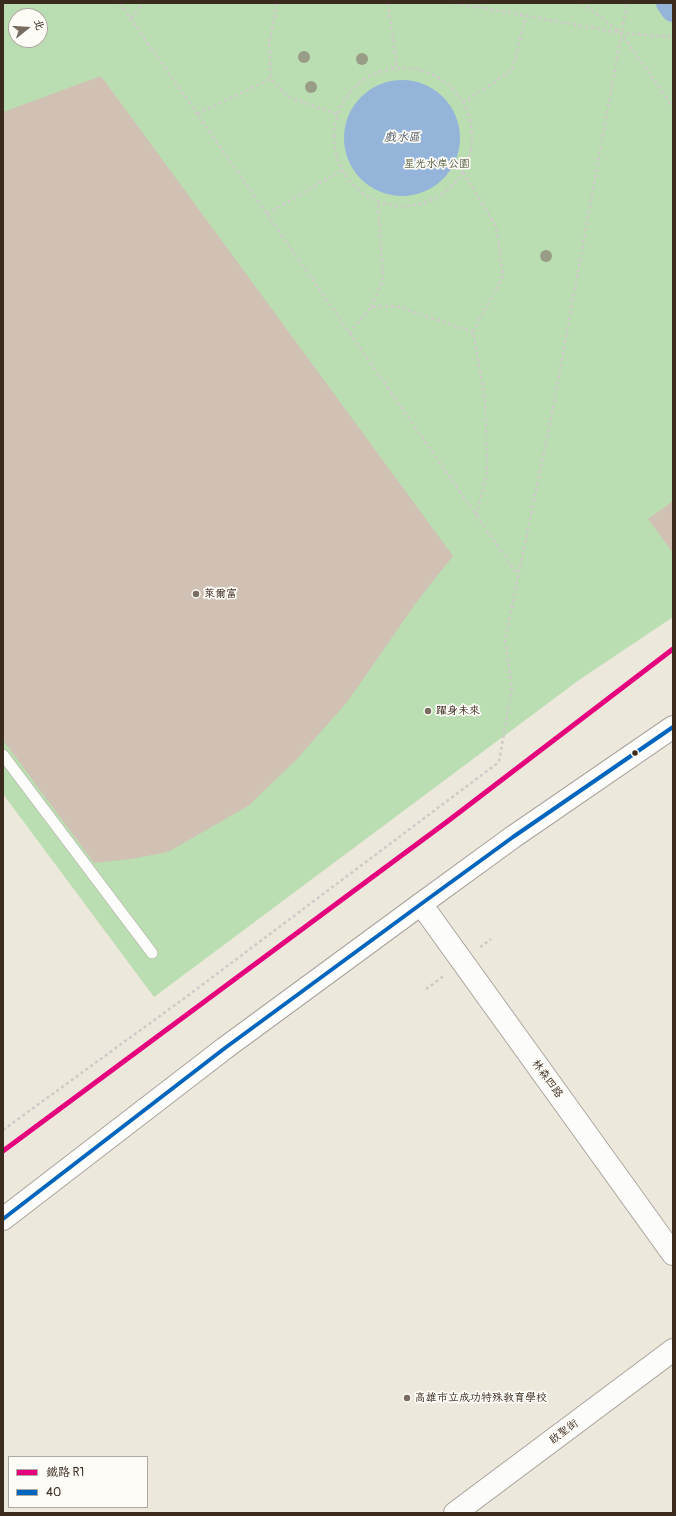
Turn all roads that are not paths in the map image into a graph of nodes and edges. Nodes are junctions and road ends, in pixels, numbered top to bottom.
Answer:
1 (673, 727) edge
2 (3, 755) edge
3 (421, 904) junction
4 (152, 953) dead end
5 (3, 1219) edge
6 (673, 1254) edge
7 (673, 1350) edge
8 (455, 1513) edge

1 - 3 street
2 - 4 lane
3 - 5 street
3 - 6 street, 林森四路
7 - 8 street, 啟聖街

